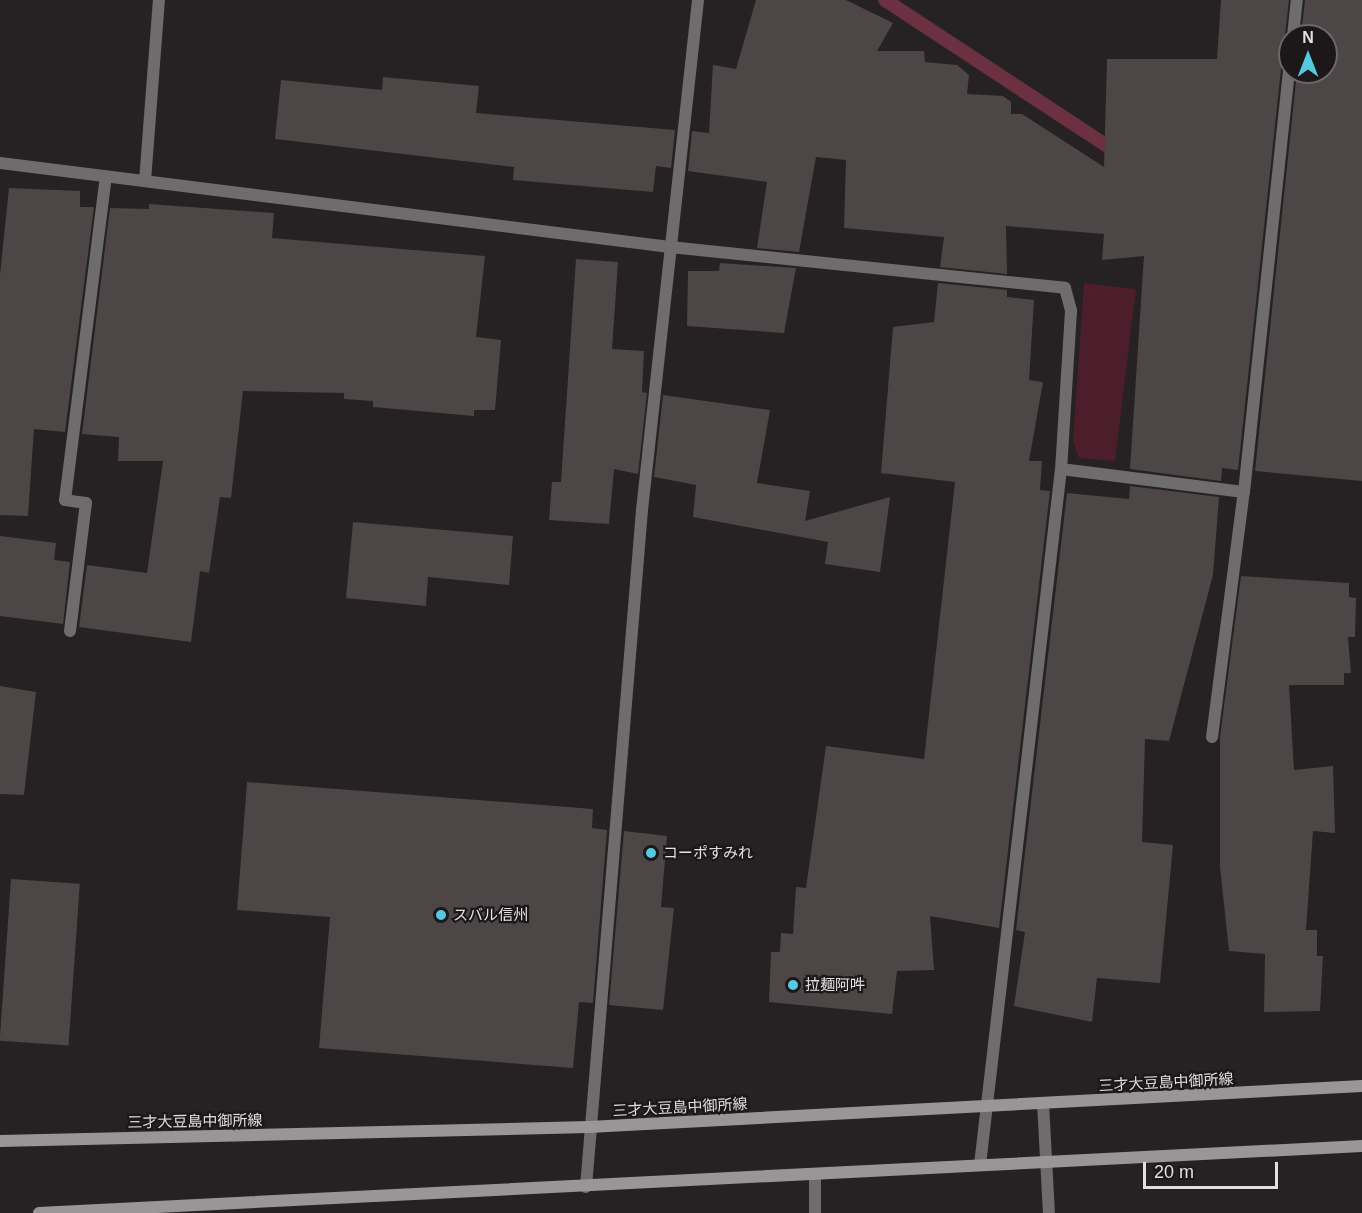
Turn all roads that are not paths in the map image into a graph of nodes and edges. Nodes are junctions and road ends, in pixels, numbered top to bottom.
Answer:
1 (159, 0) edge
2 (698, 0) edge
3 (1297, 0) edge
4 (1294, 24) edge
5 (1288, 84) edge
6 (0, 163) edge
7 (106, 177) junction
8 (144, 181) junction
9 (670, 247) junction
10 (1061, 469) junction
11 (1244, 492) junction
12 (70, 631) dead end
13 (1212, 736) dead end
14 (1362, 1086) edge
15 (1043, 1103) junction
16 (987, 1105) junction
17 (589, 1127) junction
18 (0, 1141) edge
19 (1362, 1146) edge
20 (1046, 1160) junction
21 (980, 1165) junction
22 (815, 1176) junction
23 (586, 1187) junction
24 (39, 1213) edge
25 (815, 1213) edge
26 (1049, 1213) edge

1 - 8 street
2 - 9 street
3 - 4 street
5 - 11 street
6 - 7 street
7 - 8 street
7 - 12 street
8 - 9 street
9 - 10 street
9 - 17 street
10 - 11 street
10 - 16 street
11 - 13 street
14 - 15 main road, 三才大豆島中御所線
15 - 16 main road, 三才大豆島中御所線
15 - 20 street
16 - 17 main road, 三才大豆島中御所線
16 - 21 street
17 - 18 main road, 三才大豆島中御所線
17 - 23 street
19 - 20 main road
20 - 21 main road
20 - 26 street
21 - 22 main road
22 - 23 main road
22 - 25 street
23 - 24 main road

